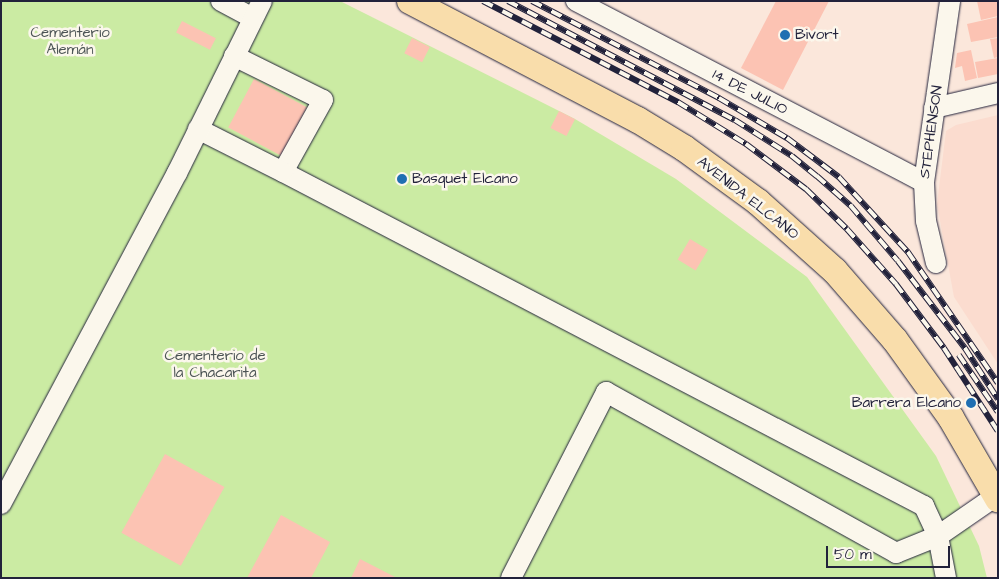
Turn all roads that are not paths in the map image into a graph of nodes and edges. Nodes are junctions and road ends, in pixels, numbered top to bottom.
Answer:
1 (221, 1) edge
2 (410, 1) edge
3 (576, 1) edge
4 (950, 1) edge
5 (257, 10) edge
6 (234, 56) junction
7 (998, 94) edge
8 (934, 108) junction
9 (198, 129) junction
10 (283, 172) junction
11 (924, 182) junction
12 (936, 263) dead end
13 (997, 497) edge
14 (1, 504) edge
15 (938, 536) junction
16 (511, 578) edge
17 (946, 578) edge

1 - 5 street
2 - 13 main road, AVENIDA ELCANO
3 - 11 street, 14 DE JULIO
4 - 8 street, STEPHENSON
5 - 6 street
6 - 9 street
6 - 10 street
7 - 8 street
8 - 11 street, STEPHENSON
9 - 10 street
9 - 14 street
10 - 15 street
11 - 12 street, STEPHENSON
13 - 15 street
15 - 16 street
15 - 17 street

